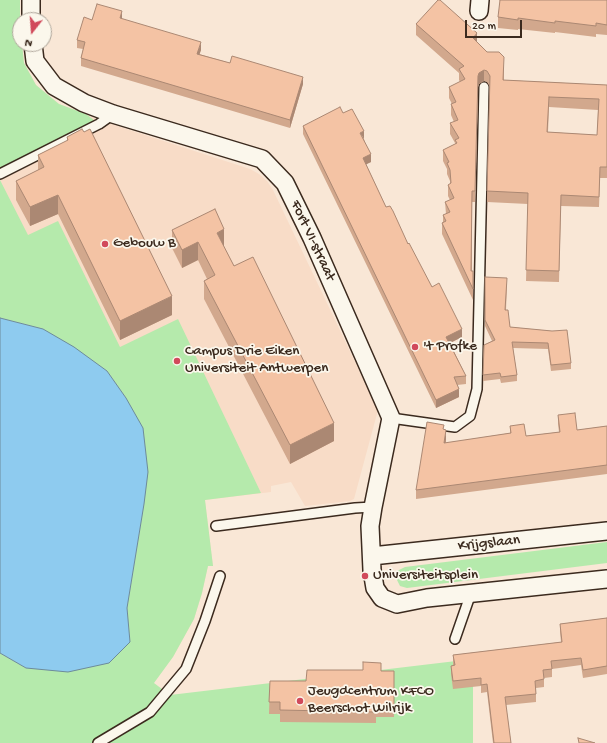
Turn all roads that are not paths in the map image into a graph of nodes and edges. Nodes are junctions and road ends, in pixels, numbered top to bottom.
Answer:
1 (31, 0) edge
2 (31, 12) edge
3 (34, 52) edge
4 (484, 87) dead end
5 (113, 114) junction
6 (0, 174) edge
7 (392, 418) junction
8 (373, 507) junction
9 (216, 526) dead end
10 (607, 531) edge
11 (372, 556) junction
12 (220, 576) dead end
13 (607, 579) edge
14 (471, 593) junction
15 (455, 639) dead end
16 (98, 743) edge

1 - 2 street
3 - 5 street, Fort VI-straat
4 - 7 lane
5 - 6 lane
5 - 7 street, Fort VI-straat
7 - 8 street
8 - 9 lane
8 - 11 street
10 - 11 street, Krijgslaan
11 - 14 street
12 - 16 lane
13 - 14 street
14 - 15 lane

